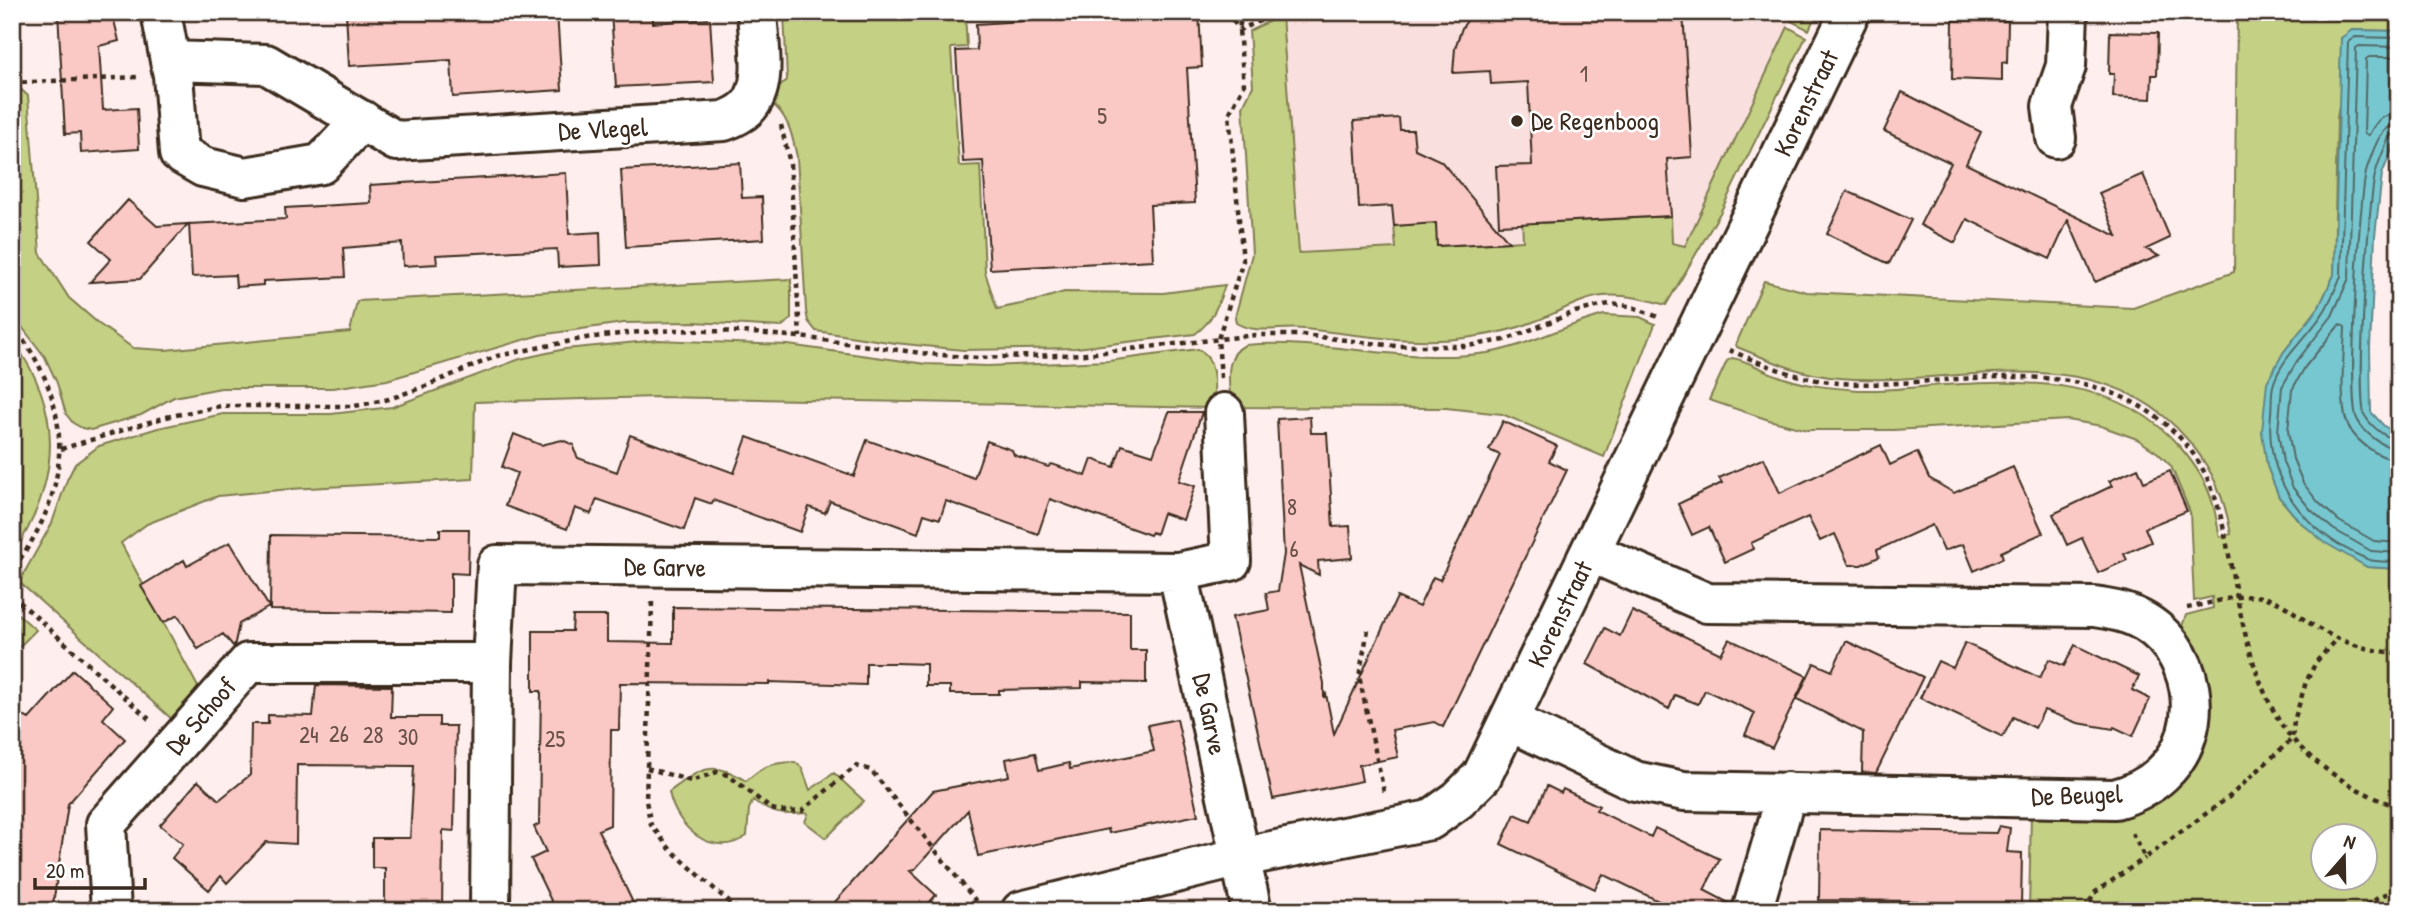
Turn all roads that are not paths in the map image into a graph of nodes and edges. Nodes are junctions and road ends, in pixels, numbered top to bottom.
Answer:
1 (161, 12) edge
2 (757, 12) edge
3 (1850, 12) edge
4 (2068, 12) edge
5 (172, 68) junction
6 (362, 120) junction
7 (2056, 138) dead end
8 (1224, 413) road end
9 (1590, 552) junction
10 (1178, 572) junction
11 (492, 663) junction
12 (1509, 721) junction
13 (1787, 792) junction
14 (1241, 857) junction
15 (111, 911) edge
16 (490, 911) edge
17 (1021, 911) edge
18 (1252, 911) edge
19 (1752, 911) edge

1 - 5 street
2 - 6 street, De Vlegel
3 - 9 street, Korenstraat
4 - 7 street
5 - 6 street, De Vlegel
5 - 6 street
8 - 10 street, De Garve
9 - 12 street, Korenstraat
9 - 13 street, De Beugel
10 - 11 street, De Garve
10 - 14 street, De Garve
11 - 15 street, De Schoof
11 - 16 street, De Garve
12 - 13 street, De Beugel
12 - 14 street, Korenstraat
13 - 19 street
14 - 17 street, Korenstraat
14 - 18 street, De Garve

